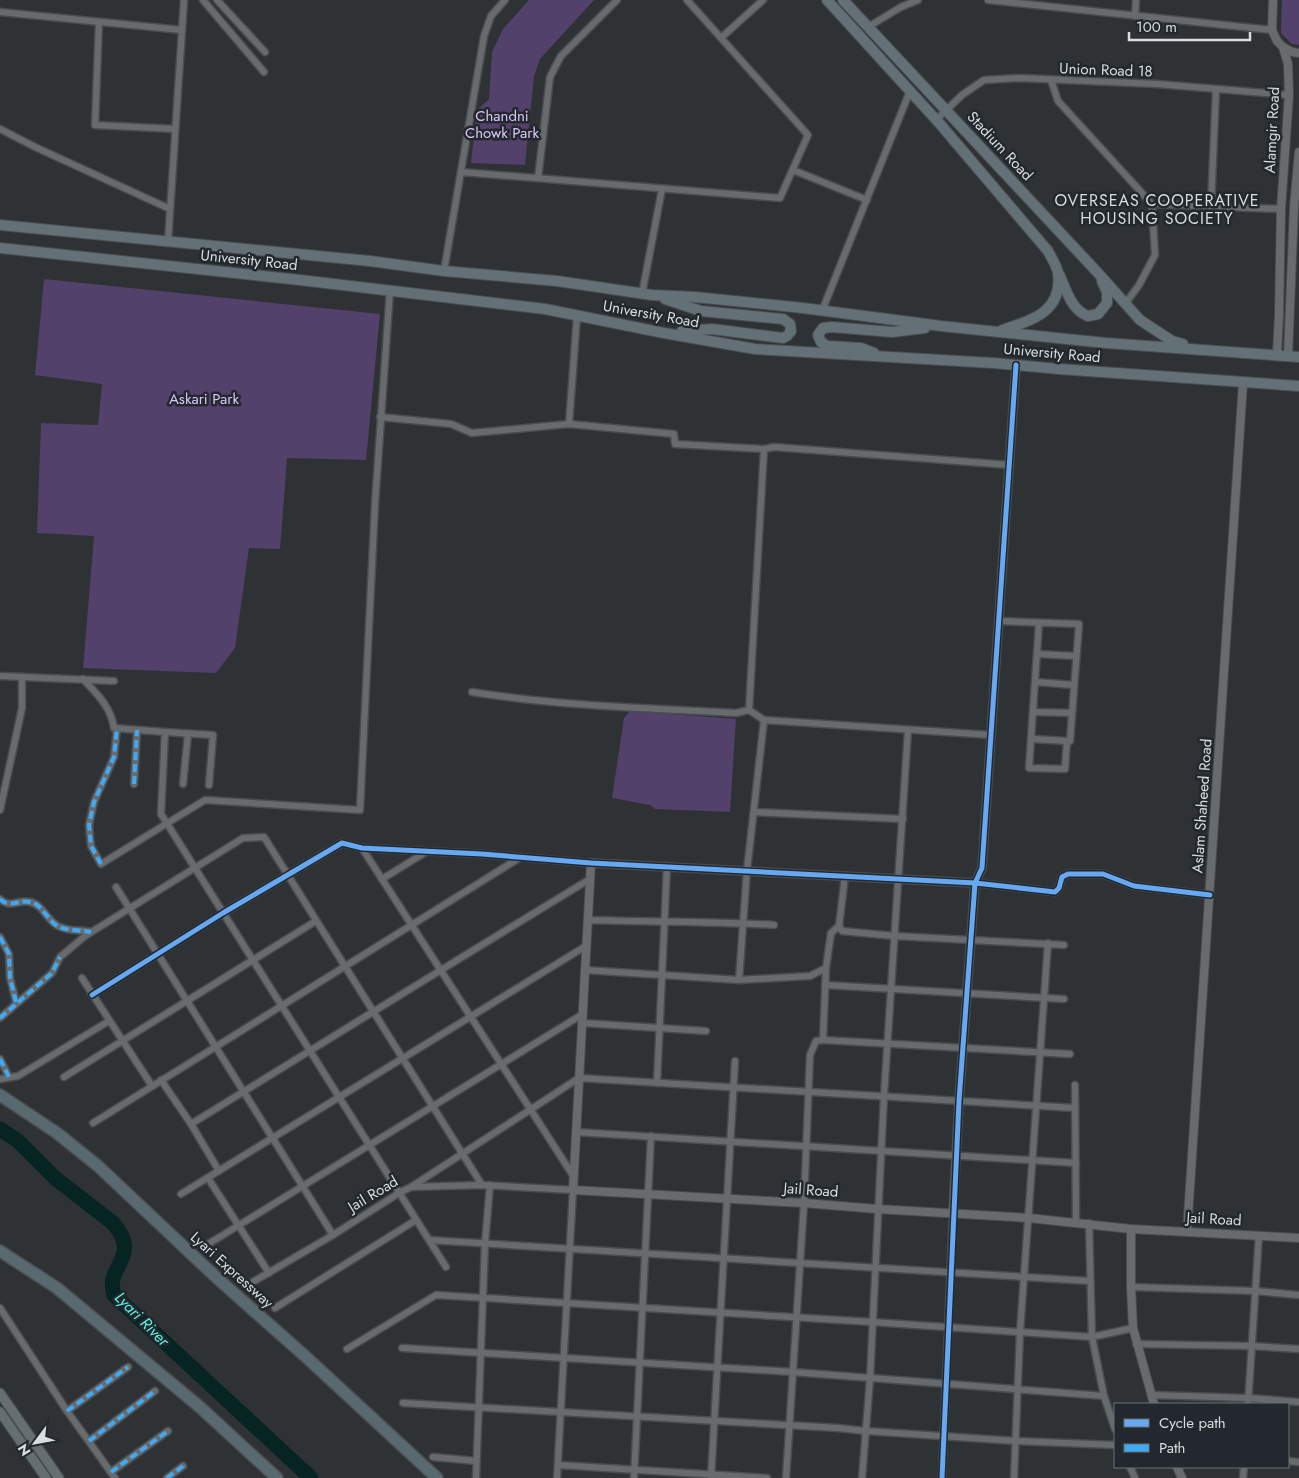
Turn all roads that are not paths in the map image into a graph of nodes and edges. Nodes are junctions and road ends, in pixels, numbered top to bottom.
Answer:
1 (184, 0) edge
2 (203, 0) edge
3 (217, 0) edge
4 (505, 0) edge
5 (617, 0) edge
6 (687, 0) edge
7 (762, 0) edge
8 (827, 0) edge
9 (843, 0) edge
10 (918, 0) edge
11 (988, 0) edge
12 (1136, 0) edge
13 (1273, 0) edge
14 (0, 12) edge
15 (1135, 16) junction
16 (99, 22) junction
17 (868, 27) junction
18 (182, 30) junction
19 (1272, 30) junction
20 (722, 37) junction
21 (1283, 47) junction
22 (265, 52) dead end
23 (1299, 53) edge
24 (264, 72) dead end
25 (1051, 80) junction
26 (1216, 90) junction
27 (910, 92) junction
28 (1289, 95) junction
29 (945, 110) junction
30 (936, 120) junction
31 (0, 128) edge
32 (175, 129) junction
33 (1299, 152) edge
34 (793, 170) junction
35 (461, 172) junction
36 (538, 178) junction
37 (662, 189) junction
38 (867, 200) junction
39 (1152, 204) junction
40 (1210, 205) junction
41 (1296, 207) edge
42 (170, 209) junction
43 (1281, 209) junction
44 (0, 225) edge
45 (168, 242) junction
46 (0, 248) edge
47 (444, 272) junction
48 (1058, 272) junction
49 (1098, 273) junction
50 (390, 290) junction
51 (647, 294) junction
52 (1126, 304) junction
53 (822, 311) junction
54 (577, 316) junction
55 (941, 326) junction
56 (996, 331) junction
57 (664, 333) junction
58 (1213, 351) junction
59 (1277, 355) junction
60 (1294, 357) edge
61 (889, 358) junction
62 (1016, 365) junction
63 (1243, 383) junction
64 (1299, 386) edge
65 (380, 417) junction
66 (570, 424) junction
67 (764, 449) junction
68 (1010, 465) junction
69 (999, 622) junction
70 (1040, 623) junction
71 (1038, 654) junction
72 (1076, 656) junction
73 (0, 676) edge
74 (22, 677) junction
75 (83, 680) junction
76 (114, 681) dead end
77 (1036, 682) junction
78 (1074, 685) junction
79 (472, 692) dead end
80 (749, 710) junction
81 (1034, 712) junction
82 (1072, 713) junction
83 (764, 720) junction
84 (117, 728) junction
85 (137, 730) junction
86 (908, 730) junction
87 (165, 732) junction
88 (188, 734) junction
89 (991, 734) junction
90 (1033, 739) junction
91 (1067, 741) junction
92 (134, 784) dead end
93 (183, 784) dead end
94 (209, 785) dead end
95 (0, 810) edge
96 (754, 812) junction
97 (903, 819) junction
98 (167, 823) junction
99 (362, 848) junction
100 (426, 851) junction
101 (521, 857) junction
102 (591, 862) junction
103 (667, 866) junction
104 (195, 868) junction
105 (746, 870) junction
106 (287, 875) junction
107 (844, 876) junction
108 (382, 879) junction
109 (590, 879) junction
110 (898, 880) junction
111 (975, 883) junction
112 (116, 887) dead end
113 (1210, 895) junction
114 (0, 899) edge
115 (129, 908) junction
116 (224, 913) junction
117 (588, 920) junction
118 (316, 921) junction
119 (663, 923) junction
120 (743, 923) junction
121 (412, 925) junction
122 (774, 925) dead end
123 (839, 926) junction
124 (91, 932) junction
125 (895, 936) junction
126 (0, 937) edge
127 (971, 940) junction
128 (1048, 943) junction
129 (1064, 945) dead end
130 (586, 946) junction
131 (158, 954) junction
132 (253, 960) junction
133 (345, 967) junction
134 (826, 968) junction
135 (440, 970) junction
136 (585, 970) junction
137 (662, 974) junction
138 (82, 978) dead end
139 (739, 980) junction
140 (825, 985) junction
141 (891, 989) junction
142 (968, 994) junction
143 (92, 995) junction
144 (1044, 998) junction
145 (1064, 999) dead end
146 (187, 1001) junction
147 (16, 1002) junction
148 (282, 1006) junction
149 (373, 1012) junction
150 (583, 1014) junction
151 (471, 1017) junction
152 (0, 1018) edge
153 (109, 1020) junction
154 (582, 1023) junction
155 (659, 1029) junction
156 (706, 1031) dead end
157 (823, 1040) junction
158 (122, 1041) junction
159 (888, 1044) junction
160 (216, 1047) junction
161 (964, 1048) junction
162 (310, 1051) junction
163 (1040, 1052) junction
164 (1070, 1054) dead end
165 (403, 1058) junction
166 (0, 1059) edge
167 (735, 1061) dead end
168 (501, 1064) junction
169 (64, 1077) dead end
170 (9, 1078) junction
171 (579, 1078) junction
172 (0, 1079) edge
173 (161, 1080) junction
174 (657, 1083) junction
175 (1075, 1085) dead end
176 (152, 1086) junction
177 (733, 1088) junction
178 (244, 1092) junction
179 (808, 1092) junction
180 (0, 1095) edge
181 (884, 1096) junction
182 (339, 1097) junction
183 (959, 1101) junction
184 (433, 1106) junction
185 (1036, 1106) junction
186 (1075, 1108) junction
187 (530, 1110) junction
188 (93, 1123) dead end
189 (191, 1124) junction
190 (576, 1132) junction
191 (652, 1136) junction
192 (273, 1138) junction
193 (730, 1141) junction
194 (369, 1145) junction
195 (806, 1146) junction
196 (881, 1151) junction
197 (463, 1154) junction
198 (956, 1156) junction
199 (1033, 1161) junction
200 (1076, 1164) junction
201 (219, 1171) junction
202 (574, 1177) junction
203 (208, 1178) junction
204 (482, 1185) junction
205 (490, 1185) junction
206 (302, 1186) junction
207 (411, 1187) junction
208 (573, 1190) junction
209 (399, 1192) junction
210 (181, 1194) dead end
211 (648, 1195) junction
212 (727, 1199) junction
213 (804, 1203) junction
214 (877, 1209) junction
215 (954, 1214) junction
216 (1029, 1218) junction
217 (416, 1220) junction
218 (1076, 1222) junction
219 (1089, 1223) junction
220 (238, 1225) junction
221 (1131, 1229) junction
222 (1188, 1232) junction
223 (333, 1235) junction
224 (1259, 1235) junction
225 (1299, 1238) edge
226 (429, 1240) junction
227 (486, 1243) junction
228 (205, 1246) dead end
229 (570, 1248) junction
230 (0, 1251) edge
231 (646, 1253) junction
232 (724, 1258) junction
233 (800, 1263) junction
234 (446, 1267) dead end
235 (876, 1267) junction
236 (951, 1272) junction
237 (269, 1273) junction
238 (1025, 1276) junction
239 (1090, 1281) junction
240 (251, 1283) dead end
241 (1130, 1287) junction
242 (1255, 1291) junction
243 (1299, 1295) edge
244 (484, 1298) junction
245 (566, 1303) junction
246 (0, 1308) edge
247 (275, 1308) dead end
248 (643, 1308) junction
249 (720, 1313) junction
250 (796, 1317) junction
251 (872, 1322) junction
252 (948, 1327) junction
253 (1133, 1328) junction
254 (1020, 1332) junction
255 (1092, 1338) junction
256 (1136, 1344) junction
257 (1252, 1346) junction
258 (347, 1348) dead end
259 (402, 1348) dead end
260 (1299, 1349) edge
261 (482, 1353) junction
262 (564, 1358) junction
263 (640, 1362) junction
264 (128, 1367) dead end
265 (717, 1367) junction
266 (793, 1372) junction
267 (870, 1379) junction
268 (945, 1384) junction
269 (1018, 1389) junction
270 (155, 1391) dead end
271 (0, 1393) edge
272 (1151, 1395) junction
273 (1104, 1396) junction
274 (1248, 1401) edge
275 (1299, 1402) edge
276 (403, 1403) dead end
277 (1154, 1403) edge
278 (478, 1408) junction
279 (68, 1411) junction
280 (0, 1412) edge
281 (560, 1412) junction
282 (637, 1417) junction
283 (714, 1421) junction
284 (789, 1425) junction
285 (1114, 1426) edge
286 (168, 1431) dead end
287 (866, 1431) junction
288 (943, 1436) junction
289 (89, 1441) junction
290 (1016, 1441) junction
291 (1114, 1445) edge
292 (433, 1457) dead end
293 (476, 1462) junction
294 (183, 1466) dead end
295 (558, 1466) junction
296 (635, 1470) junction
297 (111, 1472) junction
298 (711, 1476) edge
299 (46, 1478) edge
300 (59, 1478) edge
301 (115, 1478) edge
302 (167, 1478) edge
303 (276, 1478) edge
304 (436, 1478) edge
305 (476, 1478) edge
306 (557, 1478) edge
307 (634, 1478) edge
308 (767, 1478) edge
309 (786, 1478) edge
310 (862, 1478) edge
311 (942, 1478) edge
312 (1014, 1478) edge

1 - 18 street
2 - 24 street
3 - 22 street
4 - 35 street
5 - 36 street
6 - 20 street
7 - 20 street
8 - 27 main road, Stadium Road
9 - 17 main road, Stadium Road
10 - 17 street
11 - 15 street
12 - 15 street
13 - 19 street
14 - 16 street
15 - 19 street
16 - 18 street
16 - 32 street
17 - 29 main road, Stadium Road
18 - 32 street
19 - 21 street, Alamgir Road
20 - 34 street
21 - 23 street
21 - 28 street, Alamgir Road
25 - 26 street, Union Road 18
25 - 29 street, Union Road 18
25 - 39 street
26 - 28 street, Union Road 18
26 - 40 street
27 - 30 main road, Stadium Road
27 - 38 street
28 - 43 street, Alamgir Road
29 - 30 street, Union Road 18
29 - 49 main road, Stadium Road
30 - 48 main road, Stadium Road
31 - 42 street
32 - 42 street
33 - 41 street, Alamgir Road
34 - 37 street
34 - 38 street
35 - 36 street
35 - 47 street
36 - 37 street
37 - 51 street
38 - 53 street
39 - 40 street
39 - 52 street
40 - 43 street
41 - 60 street, Alamgir Road
42 - 45 street
43 - 59 street, Alamgir Road
44 - 45 main road, University Road
45 - 47 main road, University Road
46 - 50 main road, University Road
47 - 51 main road, University Road
48 - 49 main road, Stadium Road
48 - 56 main road
49 - 52 main road, Stadium Road
50 - 54 main road, University Road
50 - 65 street
51 - 53 main road, University Road
51 - 57 main road
52 - 58 main road, Stadium Road
53 - 55 main road, University Road
54 - 57 main road, University Road
54 - 66 street
55 - 56 main road, University Road
55 - 61 main road
56 - 58 main road, University Road
57 - 61 main road, University Road
58 - 59 main road, University Road
59 - 60 main road, University Road
61 - 62 main road, University Road
62 - 63 main road, University Road
62 - 68 street
63 - 64 main road, University Road
63 - 113 street, Aslam Shaheed Road
65 - 66 street
65 - 98 street
66 - 67 street
67 - 68 street
67 - 80 street
68 - 69 street
69 - 70 street
69 - 89 street
70 - 71 street
70 - 72 street
71 - 72 street
71 - 77 street
72 - 78 street
73 - 74 street
74 - 75 street
74 - 95 street
75 - 76 street
75 - 84 street
77 - 78 street
77 - 81 street
78 - 82 street
79 - 80 street
80 - 83 street
81 - 82 street
81 - 90 street
82 - 91 street
83 - 86 street
83 - 96 street
84 - 85 street
84 - 98 street
85 - 87 street
85 - 92 street
86 - 89 street
86 - 97 street
87 - 88 street
87 - 98 street
88 - 93 street
88 - 94 street
89 - 111 street
90 - 91 street
90 - 91 street
96 - 97 street
96 - 105 street
97 - 110 street
98 - 104 street
99 - 100 street
99 - 106 street
99 - 108 street
100 - 101 street
100 - 108 street
101 - 102 street
101 - 121 street
102 - 103 street
102 - 109 street
103 - 105 street
103 - 119 street
104 - 106 street
104 - 115 street
104 - 116 street
105 - 107 street
105 - 120 street
106 - 116 street
106 - 118 street
107 - 110 street
107 - 123 street
108 - 121 street
109 - 117 street
109 - 135 street
110 - 111 street
110 - 125 street
111 - 113 street
111 - 127 street
112 - 115 street
113 - 222 street, Aslam Shaheed Road
114 - 124 street
115 - 124 street
115 - 131 street
116 - 131 street
116 - 132 street
117 - 119 street
117 - 130 street
118 - 132 street
118 - 133 street
119 - 120 street
119 - 137 street
120 - 122 street
120 - 139 street
121 - 133 street
121 - 135 street
123 - 125 street
123 - 134 street
124 - 147 street
125 - 127 street
125 - 141 street
126 - 147 street
127 - 128 street
127 - 142 street
128 - 129 street
128 - 144 street
130 - 136 street
130 - 151 street
131 - 143 street
131 - 146 street
132 - 146 street
132 - 148 street
133 - 148 street
133 - 149 street
134 - 139 street
134 - 140 street
135 - 149 street
135 - 151 street
136 - 137 street
136 - 150 street
137 - 139 street
137 - 155 street
138 - 143 street
140 - 141 street
140 - 157 street
141 - 142 street
141 - 159 street
142 - 144 street
142 - 161 street
143 - 153 street
144 - 145 street
144 - 163 street
146 - 158 street
146 - 160 street
147 - 152 street
148 - 160 street
148 - 162 street
149 - 162 street
149 - 165 street
150 - 154 street
150 - 168 street
151 - 165 street
151 - 168 street
153 - 158 street
153 - 170 street
154 - 155 street
154 - 171 street
155 - 156 street
155 - 174 street
157 - 159 street
157 - 179 street
158 - 169 street
158 - 176 street
159 - 161 street
159 - 181 street
160 - 173 street
160 - 178 street
161 - 163 street
161 - 183 street
162 - 178 street
162 - 182 street
163 - 164 street
163 - 185 street
165 - 182 street
165 - 184 street
166 - 170 street
167 - 177 street
168 - 184 street
168 - 187 street
170 - 172 street
171 - 174 street
171 - 187 street
171 - 190 street
173 - 176 street
173 - 189 street
174 - 177 street
175 - 186 street
176 - 188 street
177 - 179 street
177 - 193 street
178 - 189 street
178 - 192 street
179 - 181 street
179 - 195 street
180 - 304 highway, Lyari Expressway
181 - 183 street
181 - 196 street
182 - 192 street
182 - 194 street
183 - 185 street
183 - 198 street
184 - 194 street
184 - 197 street
185 - 186 street
185 - 199 street
186 - 200 street
187 - 197 street
187 - 202 street
189 - 201 street
190 - 191 street
190 - 202 street
191 - 193 street
191 - 211 street
192 - 201 street
192 - 206 street
193 - 195 street
193 - 212 street
194 - 206 street
194 - 209 street
195 - 196 street
195 - 213 street
196 - 198 street
196 - 214 street
197 - 204 street
197 - 207 street
198 - 199 street
198 - 215 street
199 - 200 street
199 - 216 street
200 - 218 street
201 - 203 street
202 - 208 street
203 - 210 street
203 - 220 street
204 - 205 street, Jail Road
204 - 207 street, Jail Road
205 - 208 street, Jail Road
205 - 227 street
206 - 220 street
206 - 223 street
207 - 209 street, Jail Road
208 - 211 street, Jail Road
208 - 229 street
209 - 217 street
209 - 223 street, Jail Road
211 - 212 street, Jail Road
211 - 231 street
212 - 213 street, Jail Road
212 - 232 street
213 - 214 street, Jail Road
213 - 233 street
214 - 215 street, Jail Road
214 - 235 street
215 - 216 street, Jail Road
215 - 236 street
216 - 218 street, Jail Road
216 - 238 street
217 - 226 street
217 - 247 street
218 - 219 street, Jail Road
219 - 221 street, Jail Road
219 - 239 street
220 - 228 street
220 - 237 street
221 - 222 street, Jail Road
221 - 241 street
222 - 224 street, Jail Road
223 - 237 street, Jail Road
224 - 225 street, Jail Road
224 - 242 street
226 - 227 street
226 - 234 street
227 - 229 street
227 - 244 street
229 - 231 street
229 - 245 street
230 - 303 highway
231 - 232 street
231 - 248 street
232 - 233 street
232 - 249 street
233 - 235 street
233 - 250 street
235 - 236 street
235 - 251 street
236 - 238 street
236 - 252 street
237 - 240 street, Jail Road
238 - 239 street
238 - 254 street
239 - 255 street
241 - 242 street
241 - 253 street
242 - 243 street
242 - 257 street
244 - 245 street
244 - 258 street
244 - 261 street
245 - 248 street
245 - 262 street
246 - 279 street
248 - 249 street
248 - 263 street
249 - 250 street
249 - 265 street
250 - 251 street
250 - 266 street
251 - 252 street
251 - 267 street
252 - 254 street
252 - 268 street
253 - 255 street
253 - 256 street
254 - 255 street
254 - 269 street
255 - 273 street
256 - 257 street
256 - 272 street
257 - 260 street
257 - 274 street
259 - 261 street
261 - 262 street
261 - 278 street
262 - 263 street
262 - 281 street
263 - 265 street
263 - 282 street
264 - 279 street
265 - 266 street
265 - 283 street
266 - 267 street
266 - 284 street
267 - 268 street
267 - 287 street
268 - 269 street
268 - 288 street
269 - 273 street
269 - 290 street
270 - 289 street
271 - 300 main road
272 - 274 street
272 - 277 street
273 - 285 street
274 - 275 street
276 - 278 street
278 - 281 street
278 - 293 street
279 - 289 street
280 - 299 main road
281 - 282 street
281 - 295 street
282 - 283 street
282 - 296 street
283 - 284 street
283 - 298 street
284 - 287 street
284 - 309 street
286 - 297 street
287 - 288 street
287 - 310 street
288 - 290 street
288 - 311 street
289 - 297 street
290 - 291 street
290 - 312 street
292 - 293 street
293 - 305 street
294 - 302 street
295 - 296 street
295 - 306 street
296 - 298 street
296 - 307 street
297 - 301 street
298 - 308 street

